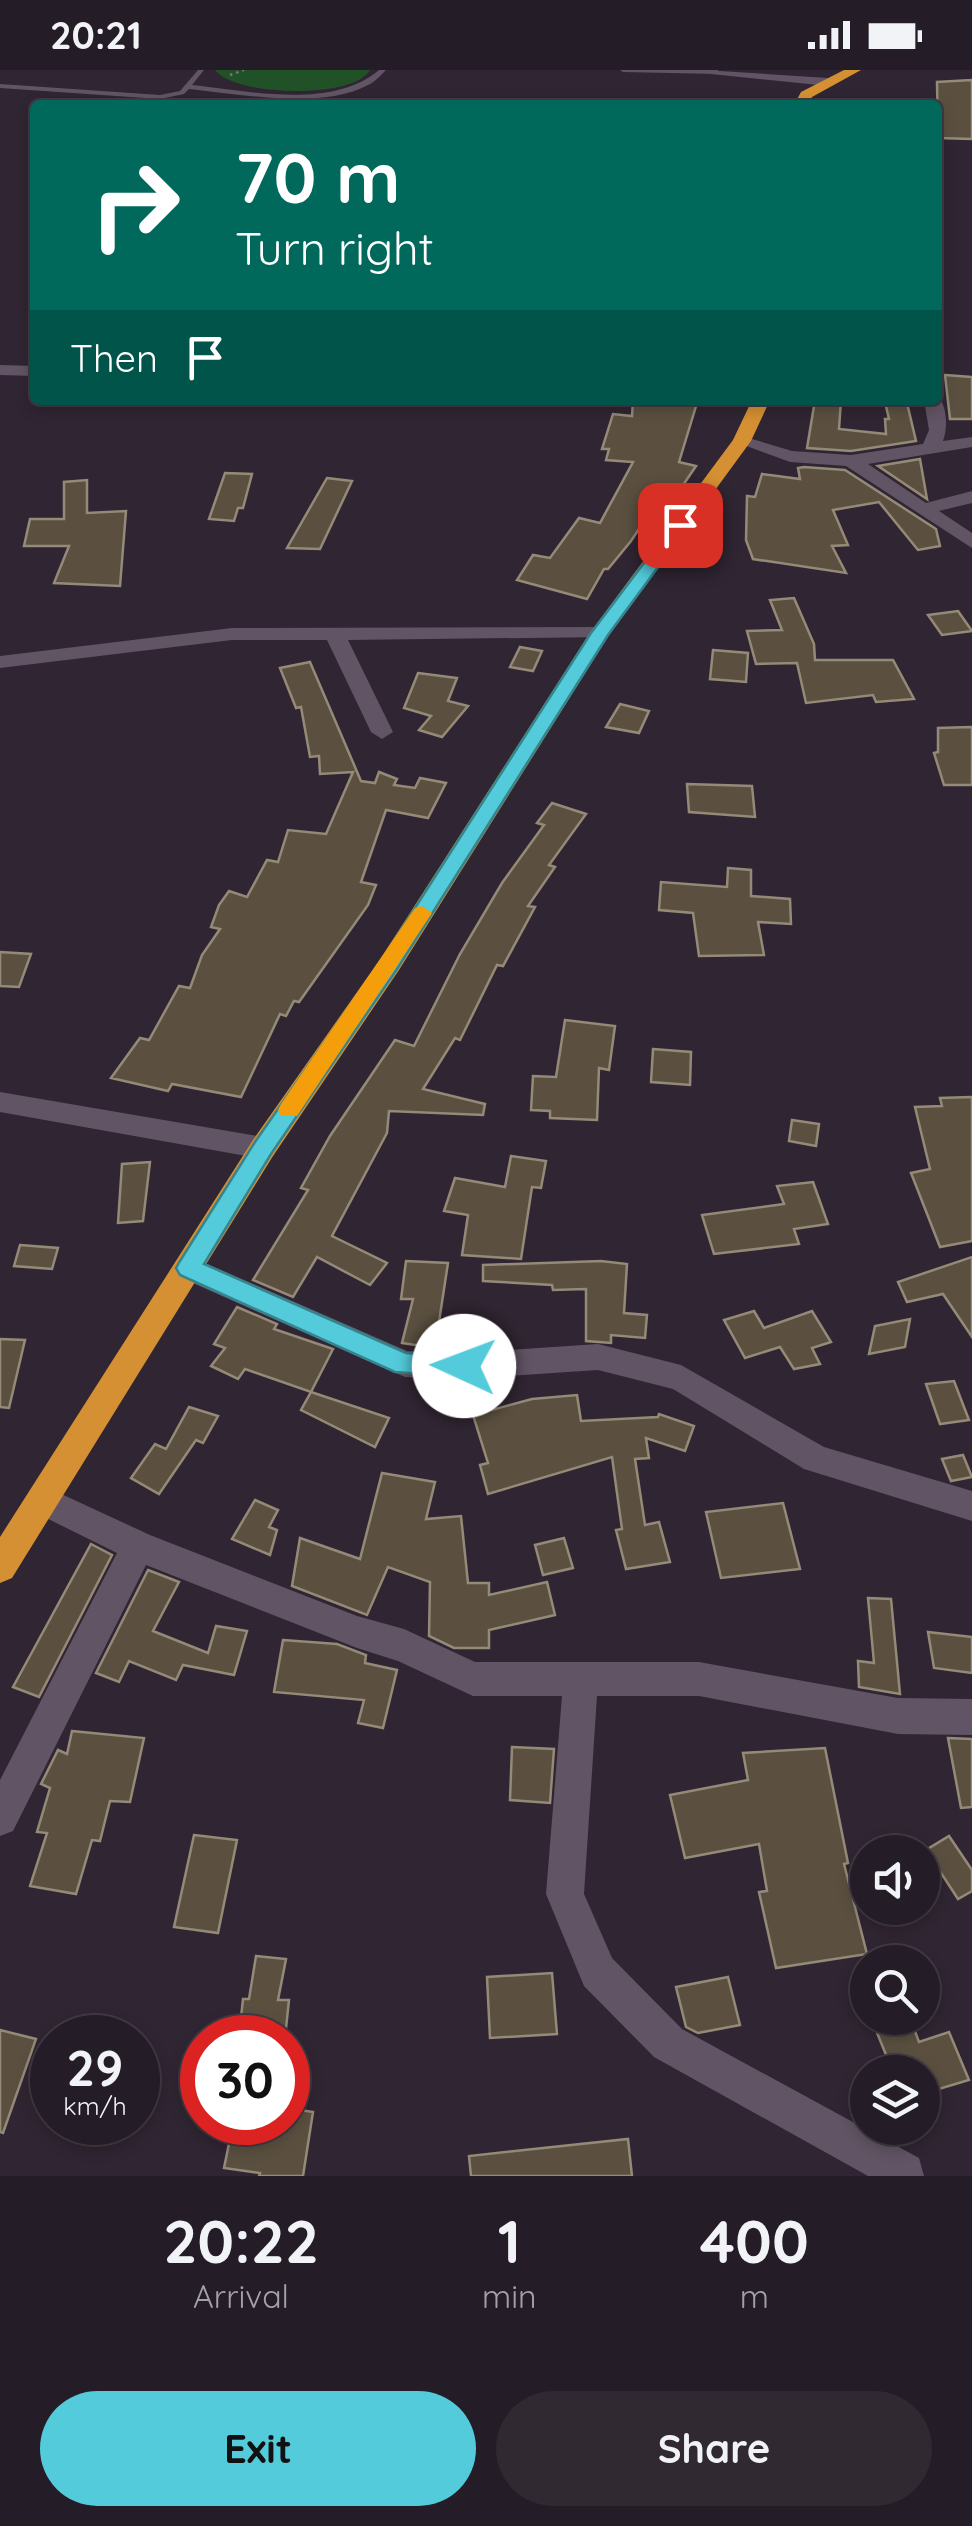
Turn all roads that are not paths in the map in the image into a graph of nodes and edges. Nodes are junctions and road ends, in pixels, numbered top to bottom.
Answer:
1 (200, 70) edge
2 (383, 70) edge
3 (623, 70) edge
4 (854, 70) edge
5 (715, 71) edge
6 (828, 82) junction
7 (0, 86) edge
8 (188, 87) junction
9 (803, 100) edge
10 (0, 370) edge
11 (30, 372) edge
12 (760, 405) edge
13 (934, 405) edge
14 (742, 442) junction
15 (972, 442) edge
16 (931, 448) junction
17 (851, 462) junction
18 (972, 496) edge
19 (925, 509) junction
20 (972, 542) edge
21 (600, 633) junction
22 (336, 636) junction
23 (0, 662) edge
24 (382, 732) dead end
25 (0, 1102) edge
26 (263, 1148) junction
27 (188, 1268) junction
28 (44, 1500) junction
29 (972, 1506) edge
30 (138, 1546) junction
31 (0, 1567) edge
32 (581, 1680) junction
33 (972, 1718) edge
34 (0, 1818) edge
35 (904, 2173) dead end

1 - 8 lane
2 - 8 lane
3 - 5 lane
4 - 6 highway
5 - 6 street
6 - 9 highway
7 - 8 lane
10 - 11 street
12 - 14 highway
13 - 16 street
14 - 17 street
14 - 21 highway
15 - 16 street
16 - 17 street
17 - 19 street
18 - 19 street
19 - 20 street
21 - 22 street
21 - 26 highway
22 - 23 street
22 - 24 street
25 - 26 street
26 - 27 highway
27 - 28 highway
27 - 29 street
28 - 30 street
28 - 31 highway
30 - 32 street
30 - 34 street
32 - 33 street
32 - 35 street

